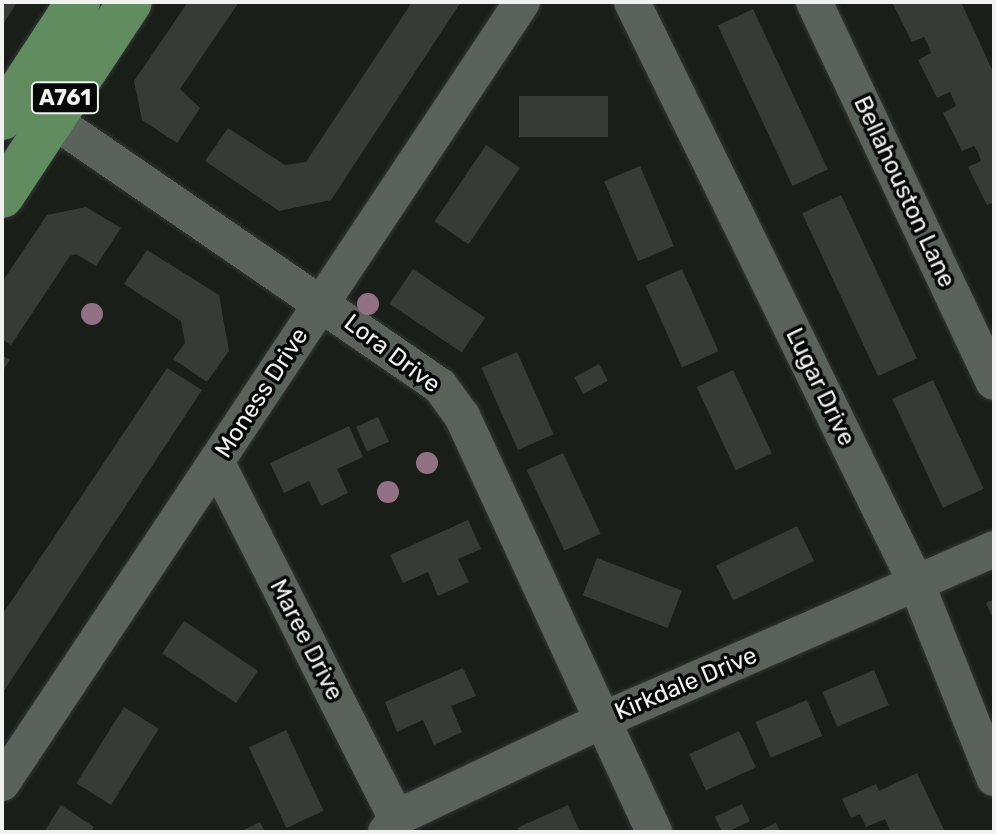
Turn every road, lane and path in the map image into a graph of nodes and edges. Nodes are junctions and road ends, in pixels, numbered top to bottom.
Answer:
1 (78, 2) edge
2 (130, 2) edge
3 (522, 2) edge
4 (632, 2) edge
5 (814, 2) edge
6 (23, 110) edge
7 (2, 196) edge
8 (321, 302) junction
9 (994, 382) edge
10 (217, 463) junction
11 (994, 549) edge
12 (917, 585) junction
13 (605, 719) junction
14 (994, 778) edge
15 (2, 783) edge
16 (391, 825) edge
17 (654, 832) edge

1 - 6 main road, A761
2 - 6 main road, A761
3 - 8 street, Moness Drive
4 - 12 street, Lugar Drive
5 - 9 street, Bellahouston Lane
6 - 7 main road, A761
6 - 8 street, Lora Drive
8 - 10 street, Moness Drive
8 - 13 street, Lora Drive
10 - 15 street, Moness Drive
10 - 16 street, Maree Drive
11 - 12 street, Kirkdale Drive
12 - 13 street, Kirkdale Drive
12 - 14 street, Lugar Drive
13 - 16 street, Kirkdale Drive
13 - 17 street, Lora Drive

